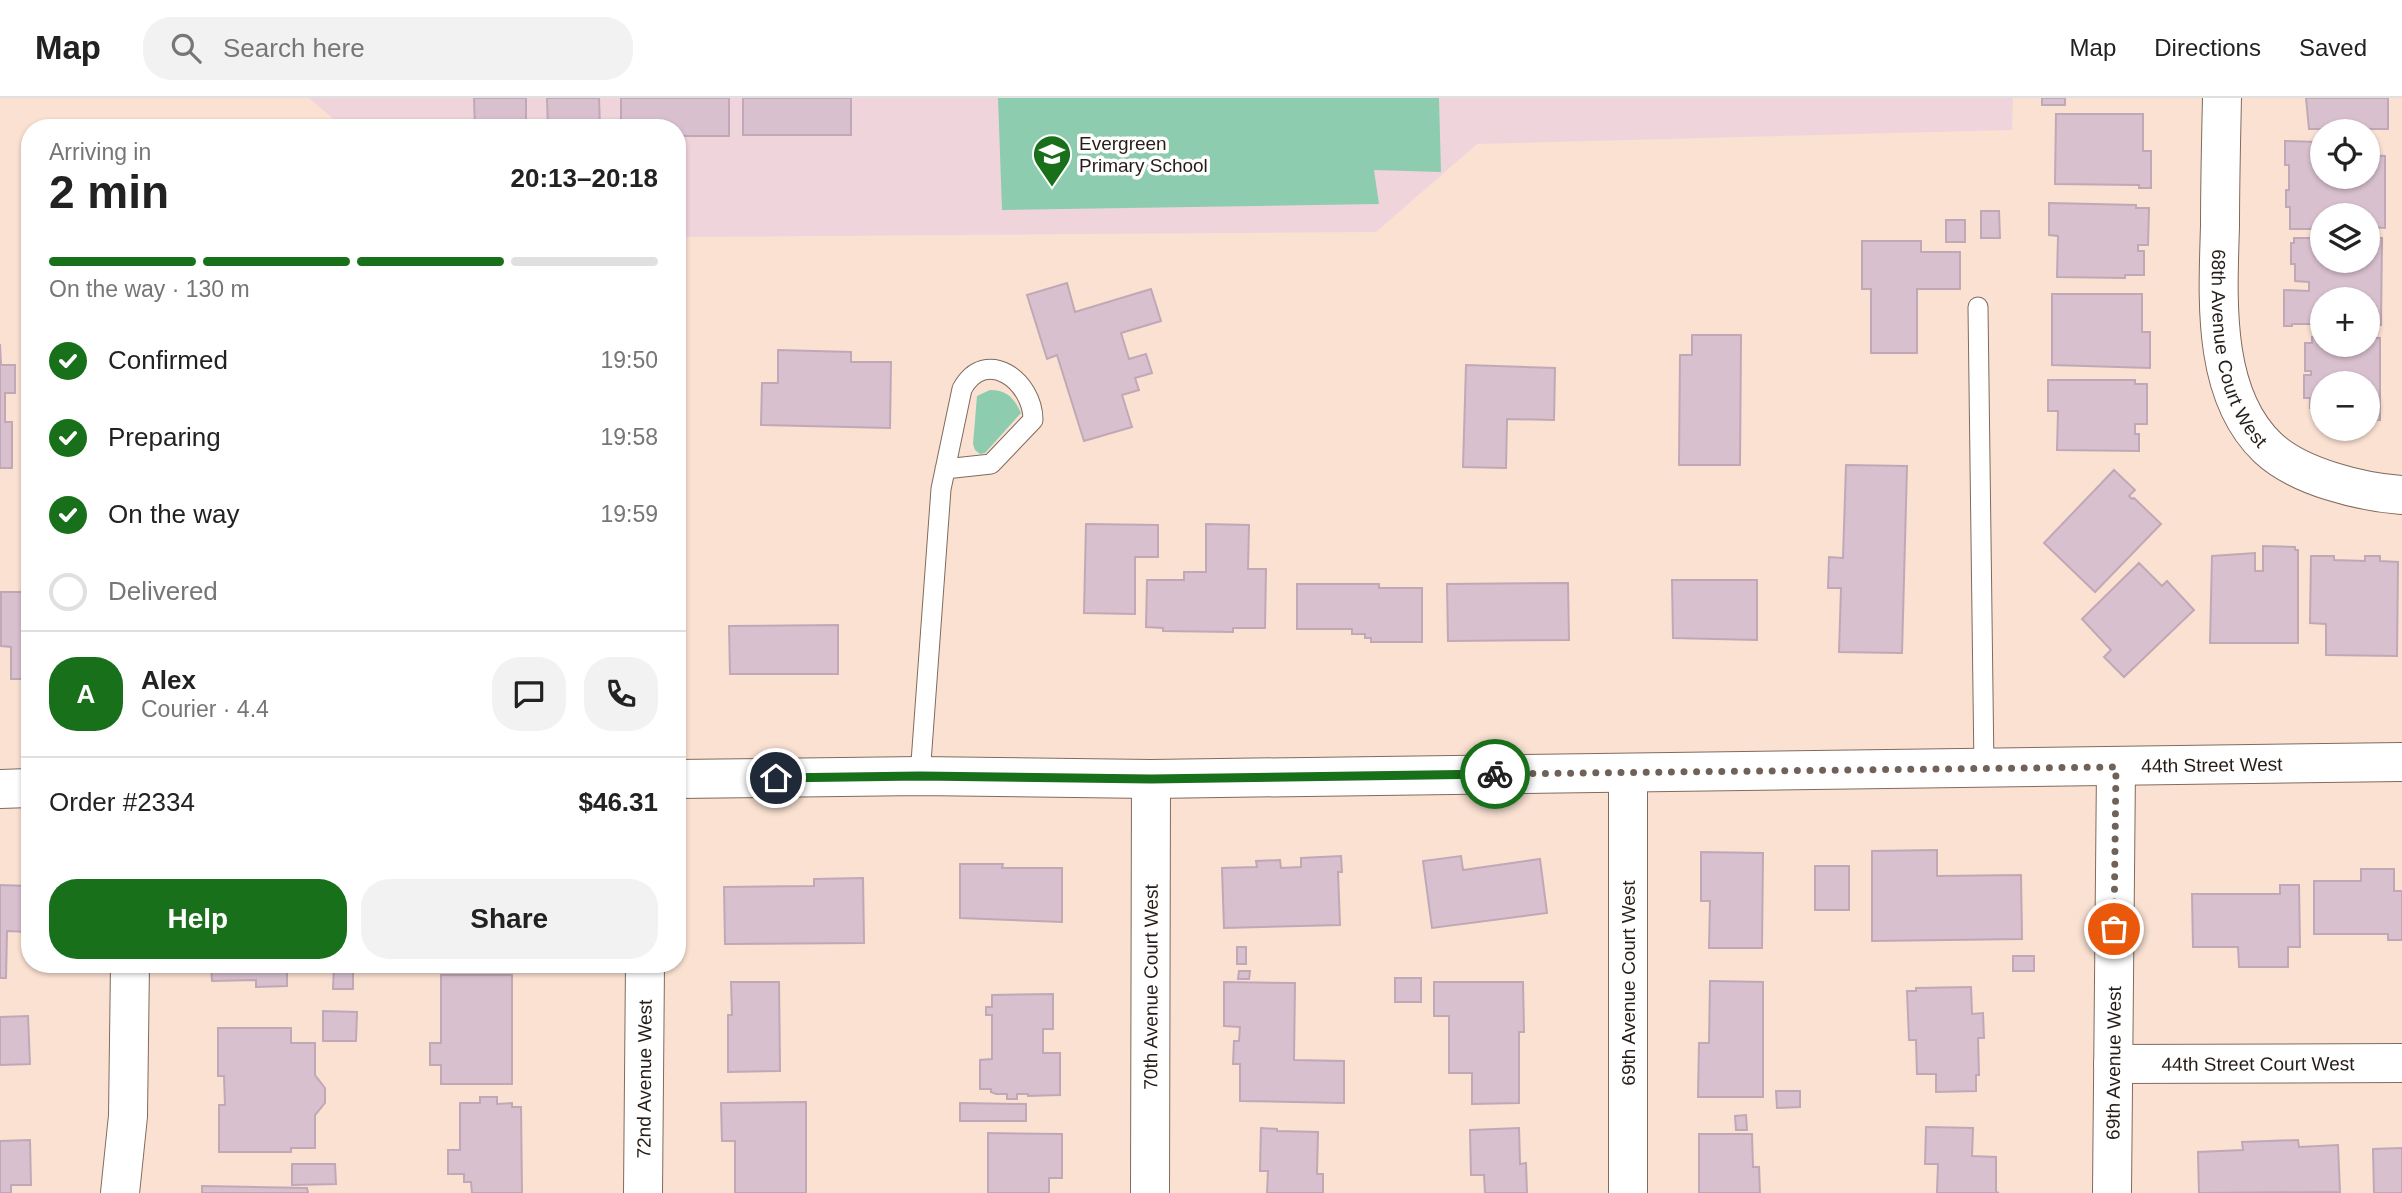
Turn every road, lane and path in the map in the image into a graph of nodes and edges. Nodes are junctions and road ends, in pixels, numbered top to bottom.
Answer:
1 (2222, 98) edge
2 (1979, 307) dead end
3 (945, 469) junction
4 (2402, 495) edge
5 (2402, 762) edge
6 (2116, 767) junction
7 (1984, 769) junction
8 (1628, 773) junction
9 (920, 776) junction
10 (686, 779) edge
11 (1151, 779) junction
12 (21, 788) edge
13 (0, 789) edge
14 (130, 973) edge
15 (645, 973) edge
16 (2402, 1063) edge
17 (2113, 1064) junction
18 (120, 1193) edge
19 (643, 1193) edge
20 (1150, 1193) edge
21 (1628, 1193) edge
22 (2112, 1193) edge

1 - 4 street, 68th Avenue Court West
2 - 7 lane
3 - 3 lane
3 - 9 lane
5 - 6 street, 44th Street West
6 - 7 street, 44th Street West
6 - 17 street, 69th Avenue West
7 - 8 street, 44th Street West
8 - 11 street, 44th Street West
8 - 21 street, 69th Avenue Court West
9 - 10 street, 44th Street West
9 - 11 street, 44th Street West
11 - 20 street, 70th Avenue Court West
12 - 13 street
14 - 18 street
15 - 19 street, 72nd Avenue West
16 - 17 street, 44th Street Court West
17 - 22 street, 69th Avenue West

